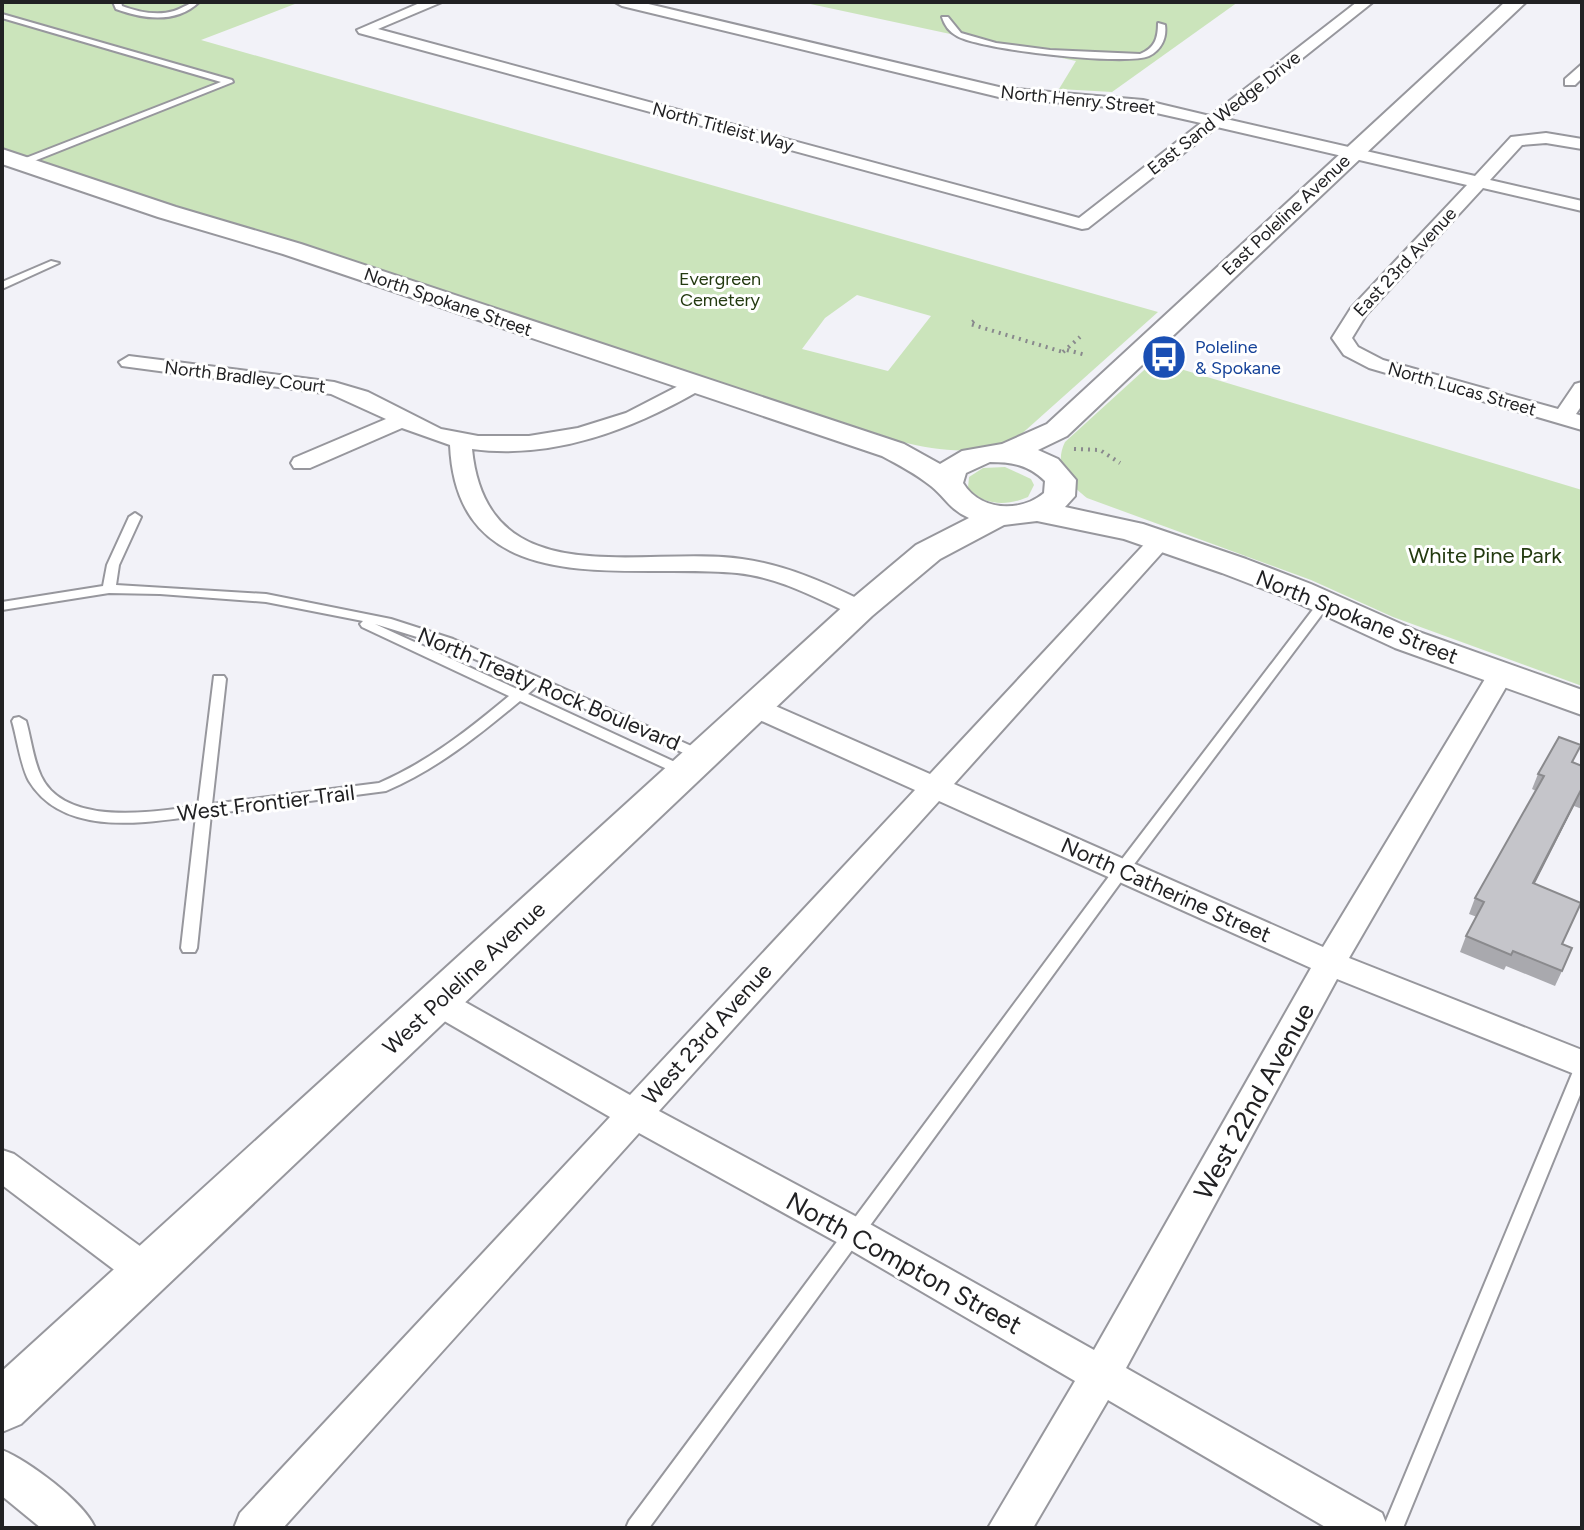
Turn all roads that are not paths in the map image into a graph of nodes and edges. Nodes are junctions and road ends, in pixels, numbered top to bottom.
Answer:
1 (117, 2) edge
2 (195, 2) edge
3 (435, 2) edge
4 (622, 2) edge
5 (1366, 2) edge
6 (1516, 2) edge
7 (2, 16) edge
8 (945, 19) dead end
9 (1161, 25) dead end
10 (1582, 69) edge
11 (1570, 82) dead end
12 (1214, 121) junction
13 (1582, 144) edge
14 (1353, 154) junction
15 (12, 160) edge
16 (1480, 182) junction
17 (1582, 206) edge
18 (1082, 224) joint
19 (54, 263) dead end
20 (2, 286) edge
21 (1346, 347) joint
22 (129, 362) dead end
23 (695, 385) junction
24 (1582, 388) edge
25 (403, 420) junction
26 (1572, 421) edge
27 (461, 443) junction
28 (893, 450) junction
29 (973, 457) junction
30 (1060, 460) junction
31 (302, 463) dead end
32 (953, 492) junction
33 (1036, 511) junction
34 (1000, 515) junction
35 (135, 517) dead end
36 (1146, 536) junction
37 (928, 552) junction
38 (109, 589) junction
39 (1325, 602) junction
40 (2, 606) edge
41 (860, 609) junction
42 (348, 615) junction
43 (1500, 675) junction
44 (219, 679) dead end
45 (535, 681) junction
46 (517, 696) junction
47 (1582, 703) edge
48 (754, 707) junction
49 (19, 721) dead end
50 (694, 764) junction
51 (932, 787) junction
52 (204, 810) junction
53 (1121, 871) junction
54 (189, 948) dead end
55 (1330, 963) junction
56 (438, 1002) junction
57 (1582, 1066) edge
58 (634, 1114) junction
59 (2, 1165) edge
60 (855, 1234) junction
61 (146, 1272) junction
62 (1101, 1375) junction
63 (2, 1406) edge
64 (2, 1470) edge
65 (74, 1528) edge
66 (255, 1528) edge
67 (636, 1528) edge
68 (1009, 1528) edge
69 (1367, 1528) edge
70 (1393, 1528) edge

1 - 2 lane
3 - 18 street, North Titleist Way
4 - 12 street, North Henry Street
5 - 12 street, East Sand Wedge Drive
6 - 14 street, East Poleline Avenue
7 - 15 lane
8 - 9 lane
10 - 11 street
12 - 14 street, North Henry Street
12 - 18 street, East Sand Wedge Drive
13 - 16 street
14 - 16 street, North Henry Street
14 - 30 street, East Poleline Avenue
15 - 23 street, North Spokane Street
16 - 17 street, North Henry Street
16 - 21 street, East 23rd Avenue
19 - 20 lane
21 - 26 street, North Lucas Street
22 - 25 street, North Bradley Court
23 - 27 street
23 - 28 street, North Spokane Street
24 - 26 street
25 - 27 street, North Bradley Court
25 - 31 street
27 - 41 street
28 - 29 street, North Spokane Street
28 - 32 street, North Spokane Street
29 - 30 street, North Spokane Street
29 - 32 street, West Poleline Avenue
30 - 33 street, East Poleline Avenue
30 - 36 street, North Spokane Street
32 - 34 street, North Spokane Street
32 - 37 street, West Poleline Avenue
33 - 34 street, North Spokane Street
33 - 36 street, North Spokane Street
34 - 37 street, West Poleline Avenue
35 - 38 lane
36 - 39 street, North Spokane Street
36 - 51 street, West 23rd Avenue
37 - 41 street, West Poleline Avenue
38 - 40 lane, North Treaty Rock Boulevard
38 - 42 lane, North Treaty Rock Boulevard
39 - 43 street, North Spokane Street
39 - 53 lane
41 - 48 street, West Poleline Avenue
42 - 45 lane, North Treaty Rock Boulevard
42 - 46 lane, North Treaty Rock Boulevard
43 - 47 street, North Spokane Street
43 - 55 street, West 22nd Avenue
44 - 52 lane
45 - 46 lane, West Frontier Trail
45 - 50 lane, North Treaty Rock Boulevard
46 - 50 lane, North Treaty Rock Boulevard
46 - 52 lane, West Frontier Trail
48 - 50 street, West Poleline Avenue
48 - 51 street, North Catherine Street
49 - 52 lane, West Frontier Trail
50 - 56 street, West Poleline Avenue
51 - 53 street, North Catherine Street
51 - 58 street, West 23rd Avenue
52 - 54 lane
53 - 55 street, North Catherine Street
53 - 60 lane
55 - 57 street, North Catherine Street
55 - 62 street, West 22nd Avenue
56 - 58 street, North Compton Street
56 - 61 street, West Poleline Avenue
57 - 70 lane
58 - 60 street, North Compton Street
58 - 66 street, West 23rd Avenue
59 - 61 street
60 - 62 street, North Compton Street
60 - 67 lane
61 - 63 street, West Poleline Avenue
62 - 68 street, West 22nd Avenue
62 - 69 street, North Compton Street
64 - 65 street

